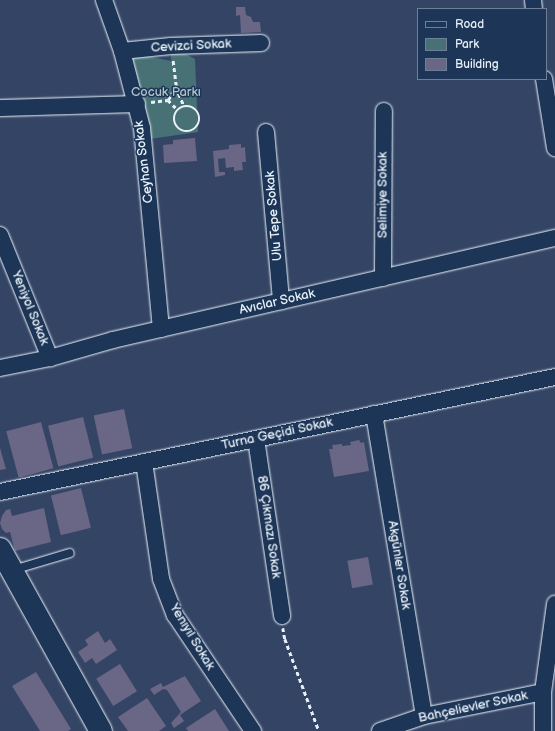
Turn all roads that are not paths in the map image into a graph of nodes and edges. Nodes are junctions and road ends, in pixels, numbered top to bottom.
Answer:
1 (104, 0) edge
2 (261, 42) dead end
3 (122, 51) junction
4 (544, 80) edge
5 (137, 104) junction
6 (0, 108) edge
7 (384, 111) dead end
8 (266, 132) dead end
9 (554, 143) edge
10 (0, 235) edge
11 (555, 238) edge
12 (383, 278) junction
13 (281, 301) junction
14 (161, 329) junction
15 (50, 358) junction
16 (0, 368) edge
17 (555, 377) edge
18 (374, 414) junction
19 (256, 439) junction
20 (144, 462) junction
21 (0, 492) edge
22 (0, 549) edge
23 (70, 553) dead end
24 (12, 570) junction
25 (555, 604) edge
26 (282, 616) road end
27 (543, 692) junction
28 (424, 716) junction
29 (101, 731) edge
30 (253, 731) edge
31 (380, 731) edge
32 (543, 731) edge

1 - 3 street, Ceyhan Sokak
2 - 3 street, Cevizci Sokak
3 - 5 street, Ceyhan Sokak
4 - 9 street
5 - 6 street
5 - 14 street, Ceyhan Sokak
7 - 12 street, Selimiye Sokak
8 - 13 street, Ulu Tepe Sokak
10 - 15 street, Yeniyol Sokak
11 - 12 street, Avıclar Sokak
12 - 13 street, Avıclar Sokak
13 - 14 street, Avıclar Sokak
14 - 15 street, Avıclar Sokak
15 - 16 street, Avıclar Sokak
17 - 18 street, Turna Geçidi Sokak
18 - 19 street, Turna Geçidi Sokak
18 - 28 street, Akgünler Sokak
19 - 20 street, Turna Geçidi Sokak
19 - 26 street, 86 Çıkmazı Sokak
20 - 21 street, Turna Geçidi Sokak
20 - 30 street, Yenıyıl Sokak
22 - 24 street
23 - 24 lane
24 - 29 street
25 - 27 street
27 - 28 street, Bahçelievler Sokak
27 - 32 street
28 - 31 street, Bahçelievler Sokak

